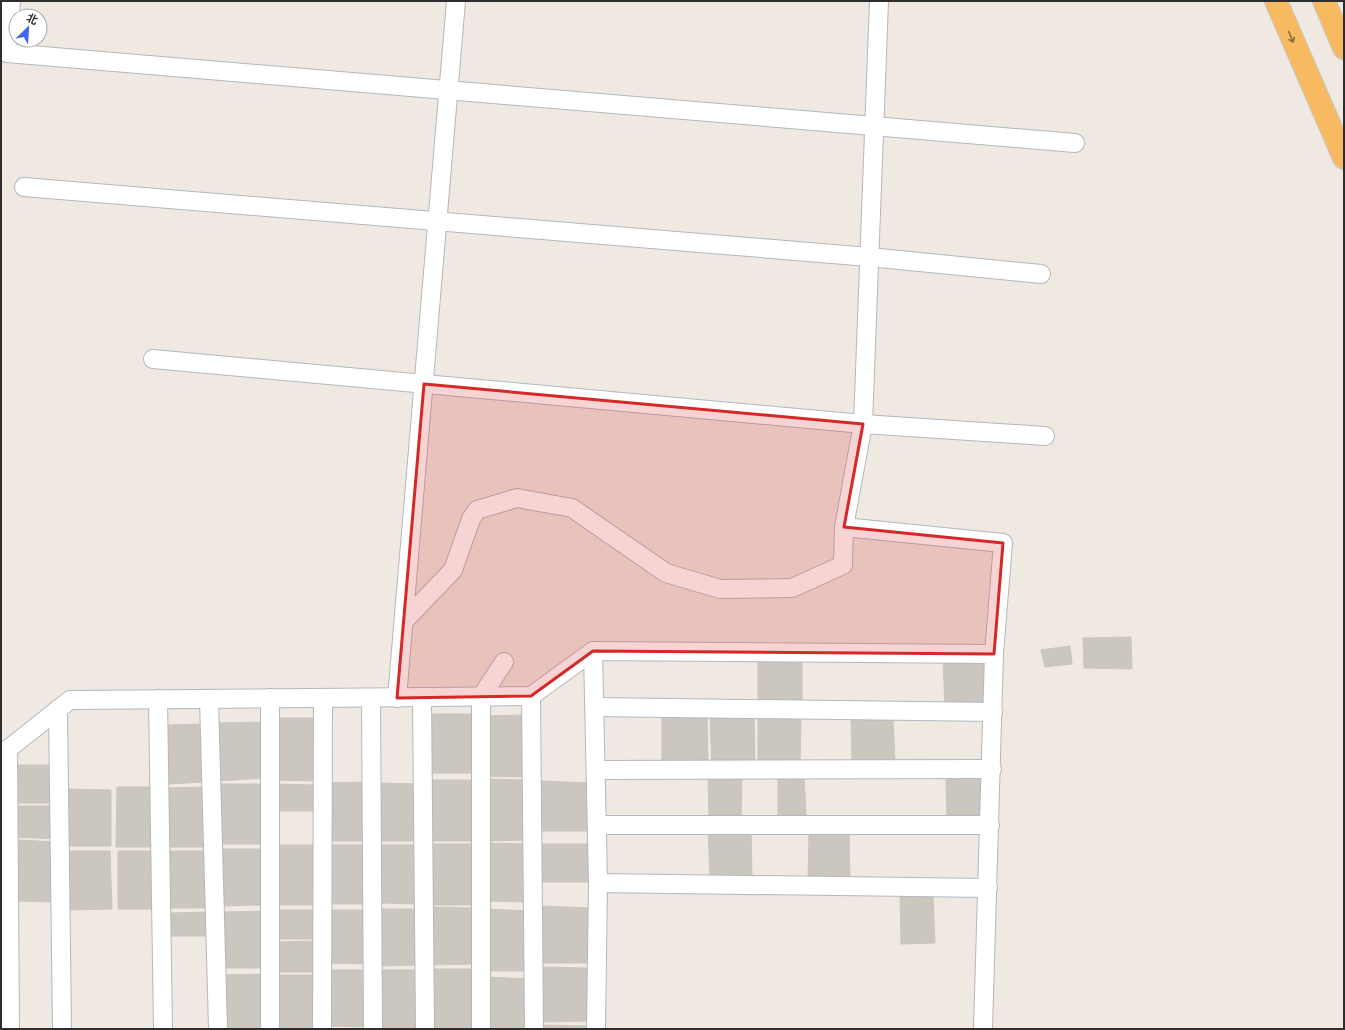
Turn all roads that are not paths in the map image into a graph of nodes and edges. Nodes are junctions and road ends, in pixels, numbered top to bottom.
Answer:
1 (11, 1) edge
2 (456, 1) edge
3 (879, 1) edge
4 (1276, 1) edge
5 (1324, 1) edge
6 (1344, 48) edge
7 (449, 90) junction
8 (874, 126) junction
9 (1075, 143) dead end
10 (1344, 158) edge
11 (24, 187) dead end
12 (437, 222) junction
13 (869, 257) junction
14 (1041, 274) dead end
15 (153, 359) dead end
16 (424, 384) junction
17 (862, 424) junction
18 (1045, 436) dead end
19 (844, 527) junction
20 (404, 621) junction
21 (593, 652) junction
22 (994, 654) junction
23 (504, 662) dead end
24 (481, 696) junction
25 (532, 696) junction
26 (422, 697) junction
27 (270, 698) junction
28 (323, 698) junction
29 (371, 698) junction
30 (397, 698) junction
31 (158, 699) junction
32 (209, 699) junction
33 (594, 708) junction
34 (58, 709) junction
35 (993, 712) junction
36 (4, 753) edge
37 (992, 769) junction
38 (596, 770) junction
39 (597, 825) junction
40 (990, 825) junction
41 (598, 883) junction
42 (988, 888) junction
43 (10, 1029) edge
44 (62, 1029) edge
45 (163, 1029) edge
46 (218, 1029) edge
47 (270, 1029) edge
48 (322, 1029) edge
49 (373, 1029) edge
50 (425, 1029) edge
51 (481, 1029) edge
52 (534, 1029) edge
53 (596, 1029) edge
54 (983, 1029) edge

1 - 7 street
2 - 7 street
3 - 8 street
4 -> 10 highway
5 - 6 highway
7 - 8 street
7 - 12 street
8 - 9 street
8 - 13 street
11 - 12 street
12 - 13 street
12 - 16 street
13 - 14 street
13 - 17 street
15 - 16 street
16 - 17 street
16 - 20 street
17 - 18 street
17 - 19 street
19 - 20 street
19 - 22 street
20 - 30 street
21 - 22 street
21 - 25 street
21 - 33 street
22 - 35 street
23 - 24 street
24 - 25 street
24 - 26 street
24 - 51 street
25 - 52 street
26 - 30 street
26 - 50 street
27 - 28 street
27 - 32 street
27 - 47 street
28 - 29 street
28 - 48 street
29 - 30 street
29 - 49 street
31 - 32 street
31 - 34 street
31 - 45 street
32 - 46 street
33 - 35 street
33 - 38 street
34 - 36 street
34 - 44 street
35 - 37 street
36 - 43 street
37 - 38 street
37 - 40 street
38 - 39 street
39 - 40 street
39 - 41 street
40 - 42 street
41 - 42 street
41 - 53 street
42 - 54 street

